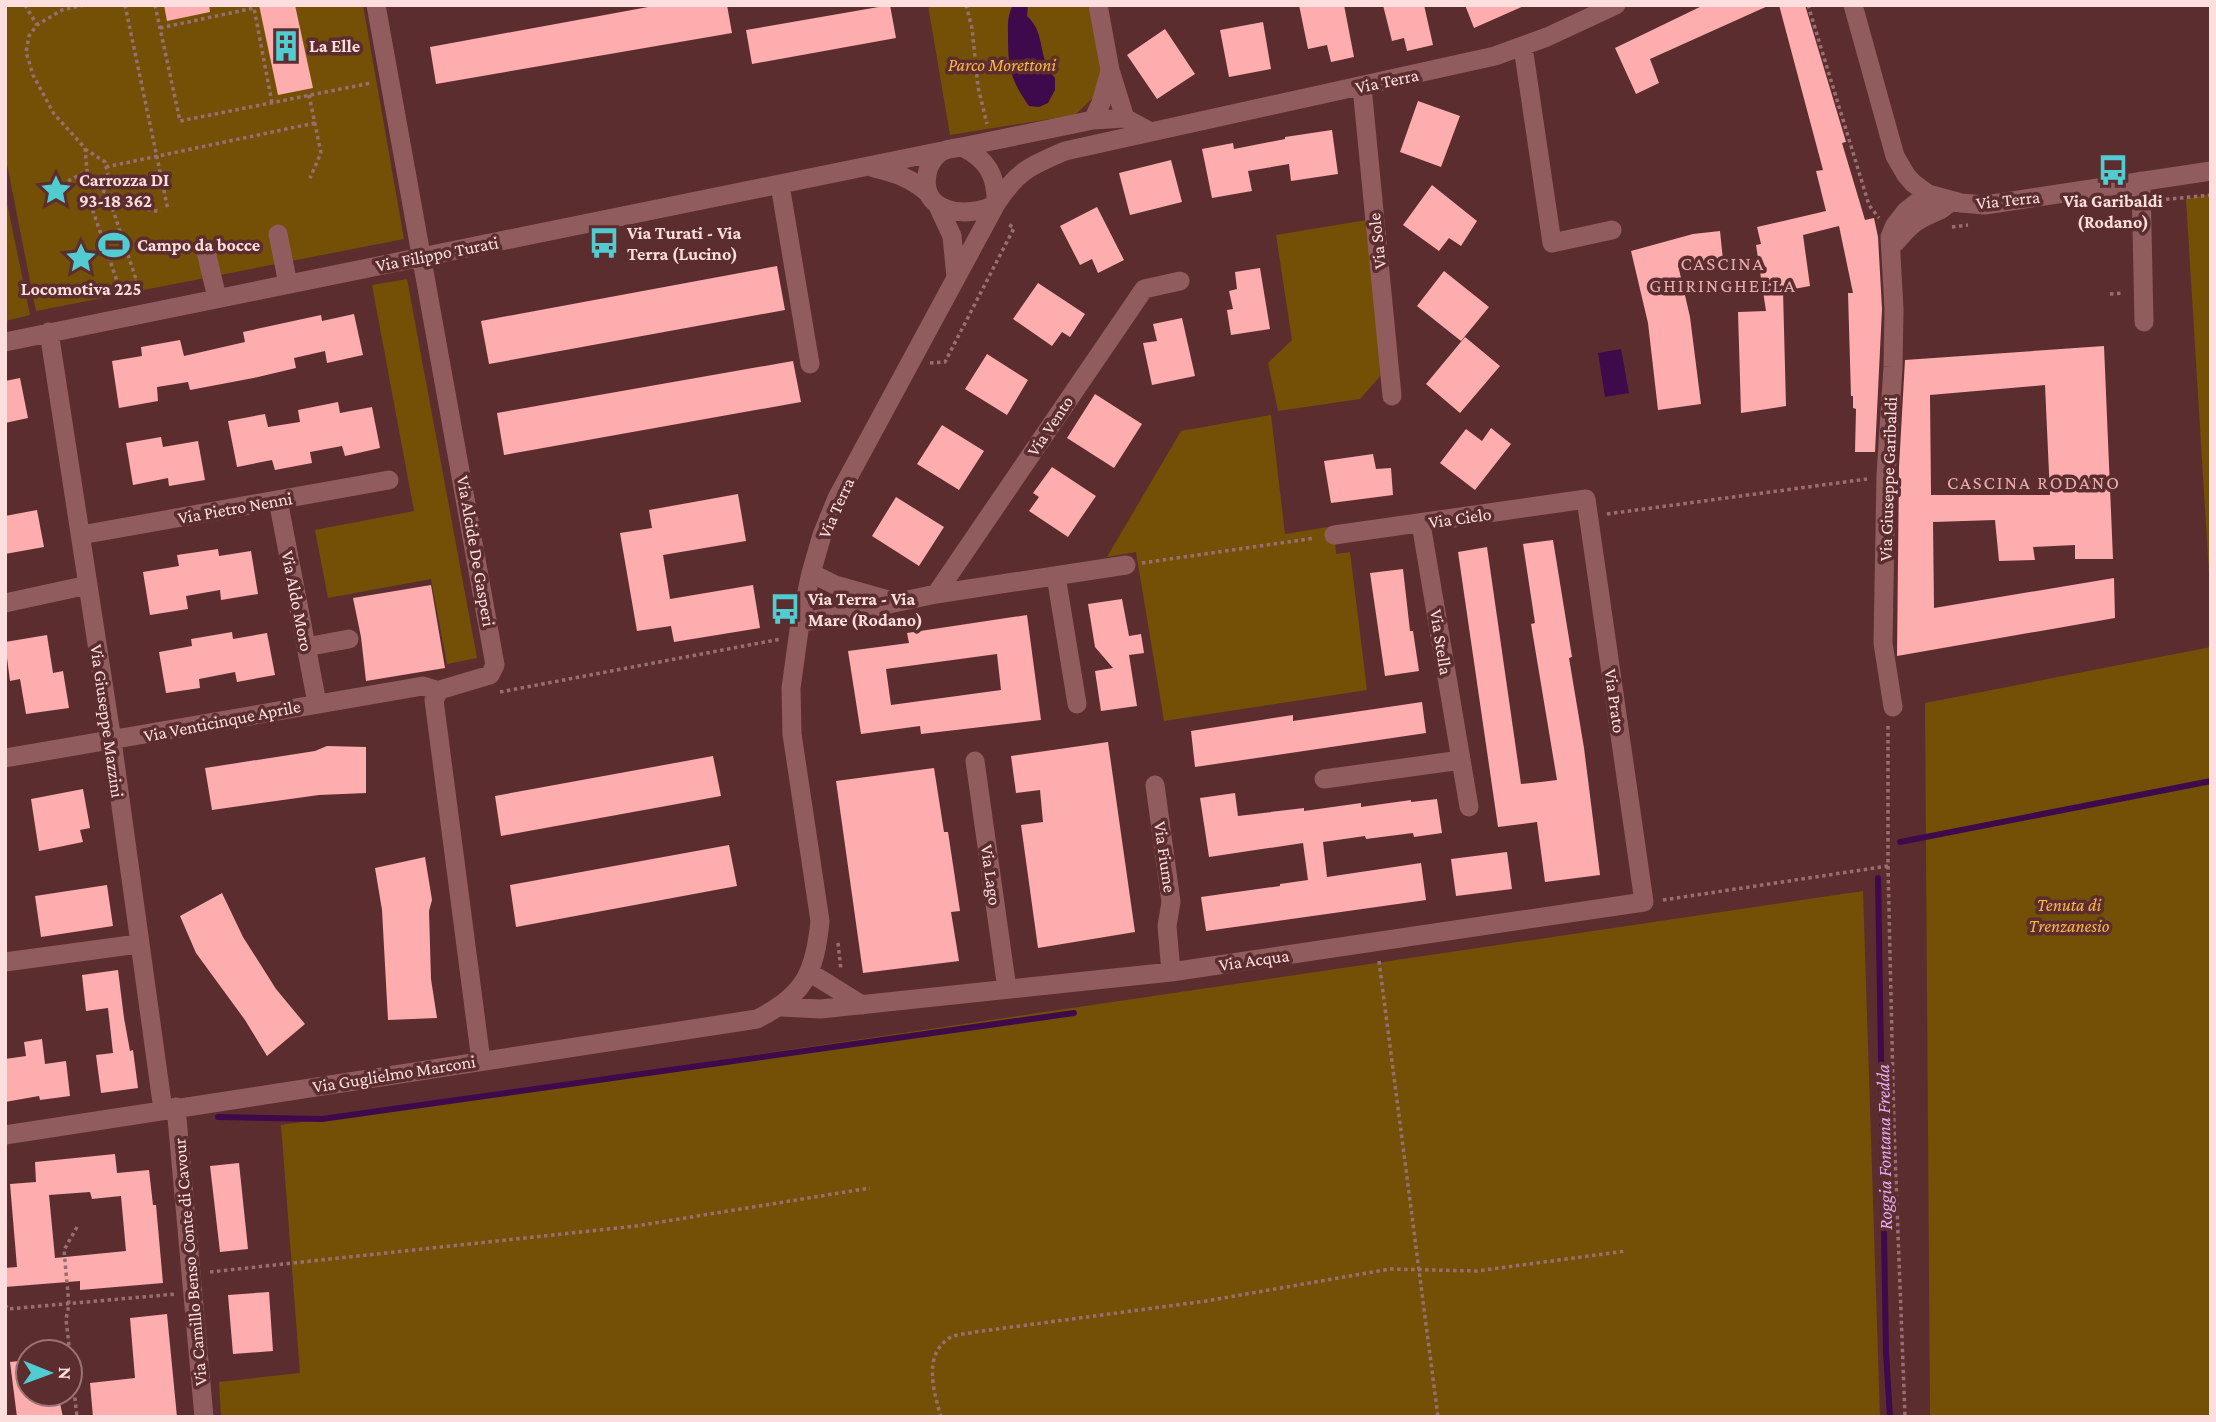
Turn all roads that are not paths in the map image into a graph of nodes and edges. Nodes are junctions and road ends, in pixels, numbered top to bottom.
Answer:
1 (376, 5) edge
2 (1098, 5) edge
3 (1616, 5) edge
4 (1853, 5) edge
5 (1523, 47) junction
6 (1110, 70) junction
7 (1362, 87) junction
8 (1125, 118) junction
9 (1093, 120) junction
10 (1149, 131) junction
11 (962, 146) junction
12 (942, 151) junction
13 (869, 167) junction
14 (2211, 171) edge
15 (2141, 181) junction
16 (780, 185) junction
17 (1928, 194) junction
18 (933, 199) junction
19 (1951, 201) junction
20 (1000, 213) junction
21 (1612, 230) dead end
22 (278, 234) dead end
23 (206, 250) dead end
24 (1890, 250) junction
25 (423, 257) junction
26 (956, 278) junction
27 (1180, 281) dead end
28 (288, 284) junction
29 (217, 298) junction
30 (2144, 322) dead end
31 (49, 332) junction
32 (5, 342) edge
33 (810, 364) dead end
34 (1392, 396) dead end
35 (389, 480) dead end
36 (278, 500) junction
37 (1587, 508) joint
38 (1422, 524) junction
39 (81, 535) junction
40 (1334, 535) road end
41 (1126, 565) road end
42 (811, 573) junction
43 (1056, 576) junction
44 (88, 585) junction
45 (936, 594) junction
46 (896, 602) junction
47 (5, 603) edge
48 (799, 632) junction
49 (349, 639) dead end
50 (306, 647) junction
51 (439, 691) junction
52 (317, 703) junction
53 (1077, 704) dead end
54 (1893, 707) road end
55 (112, 741) junction
56 (5, 758) edge
57 (1461, 760) junction
58 (975, 761) dead end
59 (1324, 779) dead end
60 (1155, 785) dead end
61 (1469, 807) dead end
62 (1644, 902) joint
63 (138, 944) junction
64 (5, 962) edge
65 (810, 972) junction
66 (1171, 972) junction
67 (1007, 989) junction
68 (862, 1005) junction
69 (781, 1007) junction
70 (481, 1061) junction
71 (170, 1108) junction
72 (5, 1135) edge
73 (204, 1417) edge

1 - 25 street, Via Alcide De Gasperi
2 - 6 street
3 - 5 street, Via Terra
4 - 17 street, Via Terra
5 - 7 street, Via Terra
5 - 21 street
6 - 8 street
6 - 9 street
7 - 10 street, Via Terra
7 - 34 street, Via Sole
8 - 9 street
8 - 10 street
9 - 11 street
10 - 20 street, Via Terra
11 - 12 street
11 - 20 street
12 - 13 street, Via Filippo Turati
12 - 18 street
13 - 16 street, Via Filippo Turati
13 - 18 street, Via Filippo Turati
14 - 15 street, Via Terra
15 - 19 street, Via Terra
15 - 30 street
16 - 25 street, Via Filippo Turati
16 - 33 street
17 - 19 street, Via Terra
17 - 24 street, Via Giuseppe Garibaldi
18 - 20 street
18 - 26 street
19 - 24 street
20 - 26 street, Via Terra
22 - 28 street
23 - 29 street
24 - 54 street, Via Giuseppe Garibaldi
25 - 28 street, Via Filippo Turati
25 - 51 street, Via Alcide De Gasperi
26 - 42 street, Via Terra
27 - 45 street, Via Vento
28 - 29 street, Via Filippo Turati
29 - 31 street, Via Filippo Turati
31 - 32 street, Via Filippo Turati
31 - 39 street, Via Giuseppe Mazzini
35 - 36 street, Via Pietro Nenni
36 - 39 street, Via Pietro Nenni
36 - 50 street, Via Aldo Moro
37 - 38 street, Via Cielo
37 - 62 street, Via Prato
38 - 40 street, Via Cielo
38 - 57 street, Via Stella
39 - 44 street, Via Giuseppe Mazzini
41 - 43 street
42 - 46 street
42 - 48 street, Via Terra
43 - 45 street
43 - 53 street
44 - 47 street
44 - 55 street, Via Giuseppe Mazzini
45 - 46 street
46 - 48 street
48 - 65 street, Via Terra
49 - 50 street
50 - 52 street, Via Aldo Moro
51 - 52 street, Via Venticinque Aprile
51 - 70 street
52 - 55 street, Via Venticinque Aprile
55 - 56 street, Via Venticinque Aprile
55 - 63 street, Via Giuseppe Mazzini
57 - 59 street
57 - 61 street, Via Stella
58 - 67 street, Via Lago
60 - 66 street, Via Fiume
62 - 66 street, Via Acqua
63 - 64 street
63 - 71 street, Via Giuseppe Mazzini
65 - 68 street
65 - 69 street, Via Terra
66 - 67 street, Via Acqua
67 - 68 street, Via Acqua
68 - 69 street, Via Acqua
69 - 70 street, Via Guglielmo Marconi
70 - 71 street, Via Guglielmo Marconi
71 - 72 street, Via Guglielmo Marconi
71 - 73 street, Via Camillo Benso Conte di Cavour

